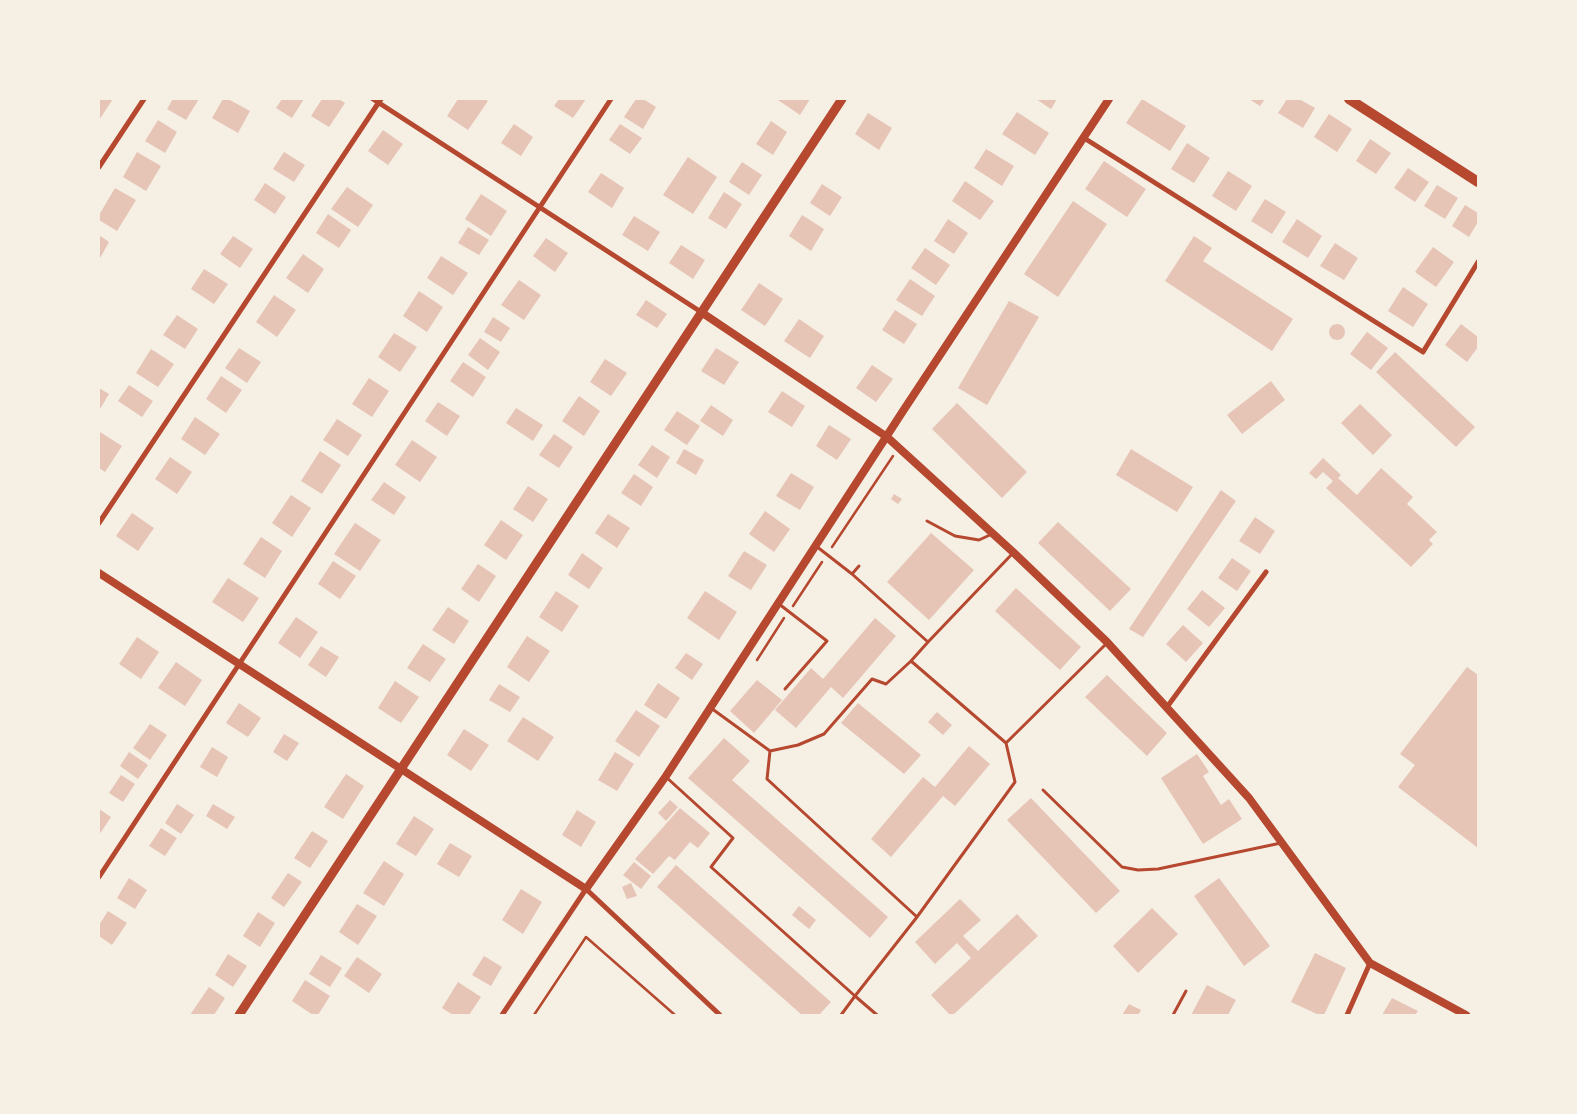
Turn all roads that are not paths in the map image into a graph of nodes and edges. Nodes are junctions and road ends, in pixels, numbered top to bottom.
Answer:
1 (144, 99) edge
2 (374, 99) edge
3 (611, 99) edge
4 (842, 99) edge
5 (1109, 99) edge
6 (1348, 99) edge
7 (380, 100) edge
8 (1084, 138) junction
9 (99, 167) edge
10 (1478, 182) edge
11 (539, 207) junction
12 (1478, 262) edge
13 (701, 312) junction
14 (887, 437) junction
15 (927, 521) dead end
16 (99, 523) edge
17 (992, 533) junction
18 (815, 546) junction
19 (1013, 552) junction
20 (859, 566) dead end
21 (1266, 572) dead end
22 (99, 573) edge
23 (852, 574) junction
24 (778, 604) junction
25 (928, 642) junction
26 (1107, 642) junction
27 (911, 660) junction
28 (240, 664) junction
29 (785, 689) dead end
30 (1167, 707) junction
31 (711, 708) junction
32 (1006, 743) junction
33 (770, 751) junction
34 (402, 768) junction
35 (666, 776) junction
36 (1043, 790) dead end
37 (1282, 843) junction
38 (99, 878) edge
39 (586, 889) junction
40 (917, 917) junction
41 (1370, 963) junction
42 (1186, 990) dead end
43 (855, 996) junction
44 (239, 1015) edge
45 (502, 1015) edge
46 (720, 1015) edge
47 (841, 1015) edge
48 (877, 1015) edge
49 (1173, 1015) edge
50 (1347, 1015) edge
51 (1466, 1015) edge

1 - 9 street
2 - 7 street
3 - 11 street
4 - 13 main road
5 - 8 street
6 - 10 main road
7 - 11 street
7 - 16 street
8 - 12 street
8 - 14 street
11 - 13 street
11 - 28 street
13 - 14 street
13 - 34 main road
14 - 17 street
14 - 18 street
15 - 17 lane
17 - 19 street
18 - 23 lane
18 - 24 street
19 - 25 lane
19 - 26 street
20 - 23 lane
21 - 30 street
22 - 28 street
23 - 25 lane
24 - 29 lane
24 - 31 street
25 - 27 lane
26 - 30 street
26 - 32 lane
27 - 32 lane
27 - 33 lane
28 - 34 street
28 - 38 street
30 - 37 street
31 - 33 lane
31 - 35 street
32 - 40 lane
33 - 40 lane
34 - 39 street
34 - 44 main road
35 - 39 street
35 - 43 lane
36 - 37 lane
37 - 41 street
39 - 45 street
39 - 46 street
40 - 43 lane
41 - 50 street
41 - 51 street
42 - 49 lane
43 - 47 lane
43 - 48 lane

